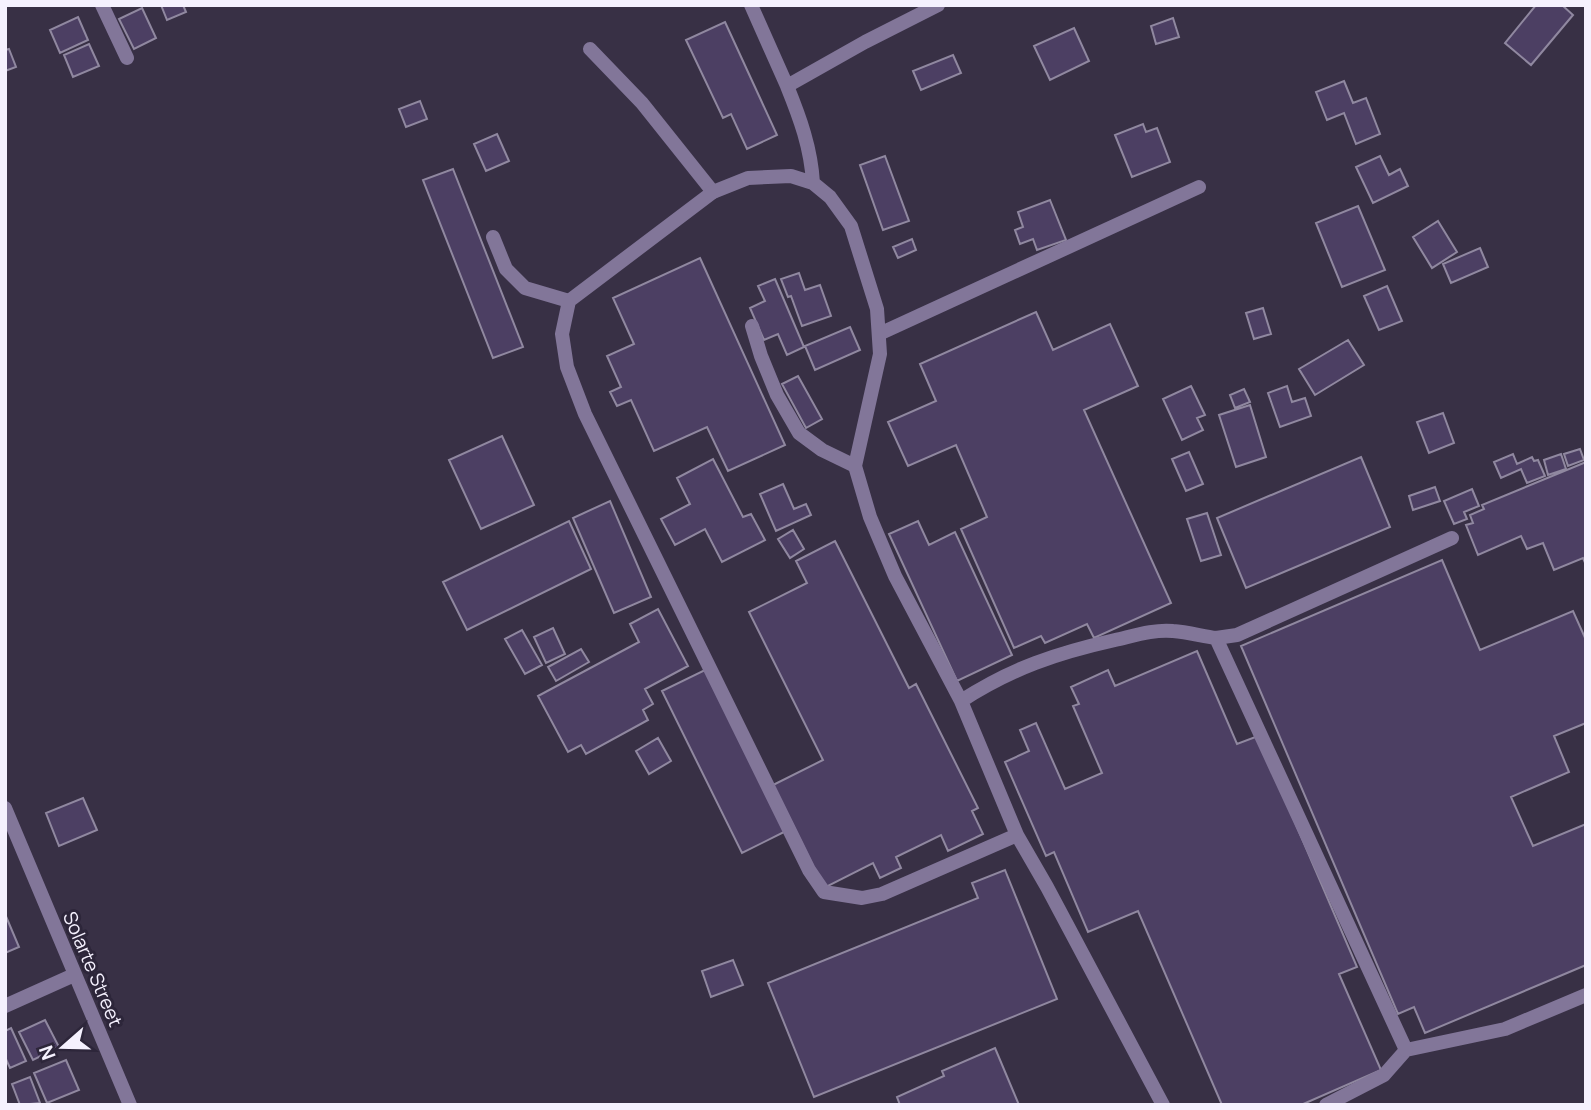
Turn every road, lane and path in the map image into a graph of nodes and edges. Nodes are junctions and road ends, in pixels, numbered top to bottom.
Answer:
1 (102, 5) edge
2 (751, 5) edge
3 (938, 5) edge
4 (590, 49) dead end
5 (127, 58) dead end
6 (787, 86) junction
7 (813, 183) junction
8 (1199, 187) dead end
9 (713, 192) junction
10 (493, 237) dead end
11 (569, 301) junction
12 (752, 326) dead end
13 (879, 334) junction
14 (855, 466) junction
15 (1452, 538) dead end
16 (1216, 638) junction
17 (961, 701) junction
18 (5, 808) edge
19 (1017, 835) junction
20 (74, 975) junction
21 (1586, 995) edge
22 (5, 1006) edge
23 (1406, 1050) junction
24 (130, 1105) edge
25 (1163, 1105) edge
26 (1326, 1105) edge

1 - 5 street
2 - 6 street
3 - 6 street
4 - 9 street
6 - 7 street
7 - 9 street
7 - 13 street
8 - 13 street
9 - 11 street
10 - 11 street
11 - 19 street
12 - 14 street
13 - 14 street
14 - 17 street
15 - 16 street
16 - 17 street
16 - 23 street
17 - 19 street
18 - 20 street, Solarte Street
19 - 25 street
20 - 22 street
20 - 24 street, Solarte Street
21 - 23 street
23 - 26 street

